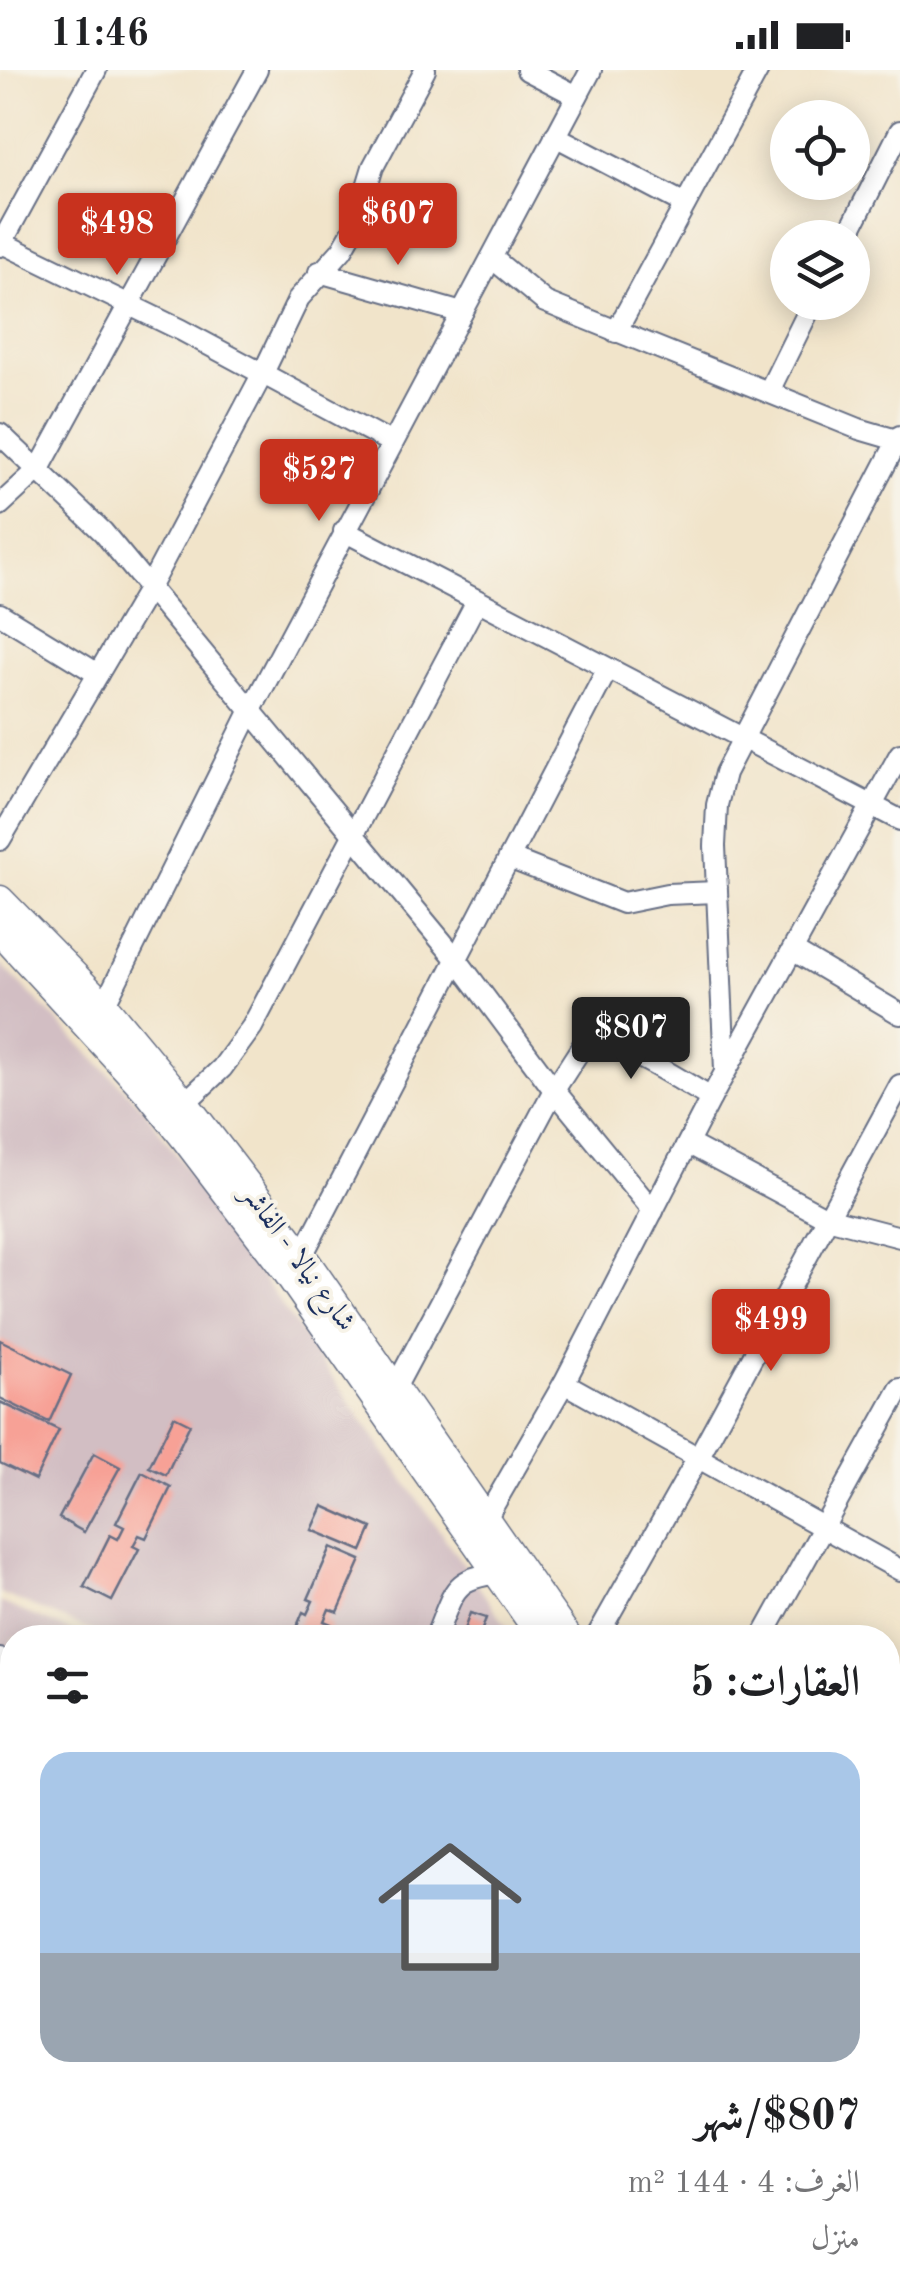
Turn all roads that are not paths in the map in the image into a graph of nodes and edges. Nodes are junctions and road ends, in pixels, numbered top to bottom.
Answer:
1 (96, 70) edge
2 (257, 70) edge
3 (425, 70) edge
4 (527, 70) edge
5 (591, 70) edge
6 (758, 70) edge
7 (577, 96) junction
8 (900, 131) edge
9 (555, 136) junction
10 (685, 204) junction
11 (855, 220) edge
12 (1, 244) edge
13 (492, 258) junction
14 (319, 272) junction
15 (130, 306) junction
16 (462, 313) junction
17 (804, 320) edge
18 (616, 332) junction
19 (263, 374) junction
20 (769, 391) junction
21 (0, 434) edge
22 (899, 440) edge
23 (392, 442) junction
24 (39, 468) junction
25 (0, 505) edge
26 (344, 530) junction
27 (149, 588) junction
28 (476, 601) junction
29 (0, 614) edge
30 (606, 670) junction
31 (98, 674) junction
32 (250, 710) junction
33 (743, 740) junction
34 (900, 754) edge
35 (872, 804) junction
36 (900, 820) edge
37 (355, 837) junction
38 (0, 840) edge
39 (509, 858) junction
40 (717, 892) junction
41 (0, 900) edge
42 (0, 931) edge
43 (794, 951) junction
44 (456, 960) junction
45 (104, 1006) junction
46 (900, 1014) edge
47 (725, 1072) junction
48 (900, 1085) edge
49 (554, 1090) junction
50 (711, 1098) junction
51 (177, 1111) junction
52 (689, 1144) junction
53 (654, 1212) junction
54 (827, 1218) junction
55 (900, 1237) edge
56 (302, 1256) junction
57 (564, 1383) junction
58 (395, 1388) junction
59 (900, 1389) edge
60 (699, 1456) junction
61 (480, 1528) junction
62 (822, 1528) junction
63 (900, 1570) edge
64 (511, 1573) junction
65 (441, 1625) edge
66 (537, 1625) edge
67 (557, 1625) edge
68 (603, 1625) edge
69 (769, 1625) edge

1 - 12 street
2 - 15 street
3 - 14 street
4 - 7 street
5 - 7 street
6 - 10 street
7 - 9 street
8 - 11 street
9 - 10 street
9 - 13 street
10 - 18 street
12 - 15 street
13 - 16 street
13 - 18 street
14 - 16 street
14 - 19 street
15 - 19 street
15 - 24 street
16 - 23 street
17 - 20 street
18 - 20 street
19 - 23 street
19 - 27 street
20 - 22 street
21 - 24 street
22 - 33 street
23 - 26 street
24 - 25 street
24 - 27 street
26 - 28 street
26 - 32 street
27 - 31 street
27 - 32 street
28 - 30 street
28 - 37 street
29 - 31 street
30 - 33 street
30 - 39 street
31 - 38 street
32 - 37 street
32 - 45 street
33 - 35 street
33 - 40 street
34 - 35 street
35 - 36 street
35 - 43 street
37 - 44 street
37 - 51 street
39 - 40 street
39 - 44 street
40 - 47 street
41 - 45 highway, شارع نيالا - الفاشر
42 - 51 highway, شارع نيالا - الفاشر
43 - 46 street
43 - 47 street
44 - 49 street
44 - 56 street
45 - 51 highway, شارع نيالا - الفاشر
47 - 50 street
48 - 54 street
49 - 50 street
49 - 53 street
49 - 58 street
50 - 52 street
51 - 56 highway, شارع نيالا - الفاشر
51 - 61 highway, شارع نيالا - الفاشر
52 - 53 street
52 - 54 street
53 - 57 street
54 - 55 street
54 - 60 street
56 - 58 highway, شارع نيالا - الفاشر
57 - 60 street
57 - 61 street
58 - 61 highway, شارع نيالا - الفاشر
59 - 62 street
60 - 62 street
60 - 68 street
61 - 64 highway, شارع نيالا - الفاشر
62 - 63 street
62 - 69 street
64 - 65 street
64 - 66 highway, شارع نيالا - الفاشر
64 - 67 highway, شارع نيالا - الفاشر

